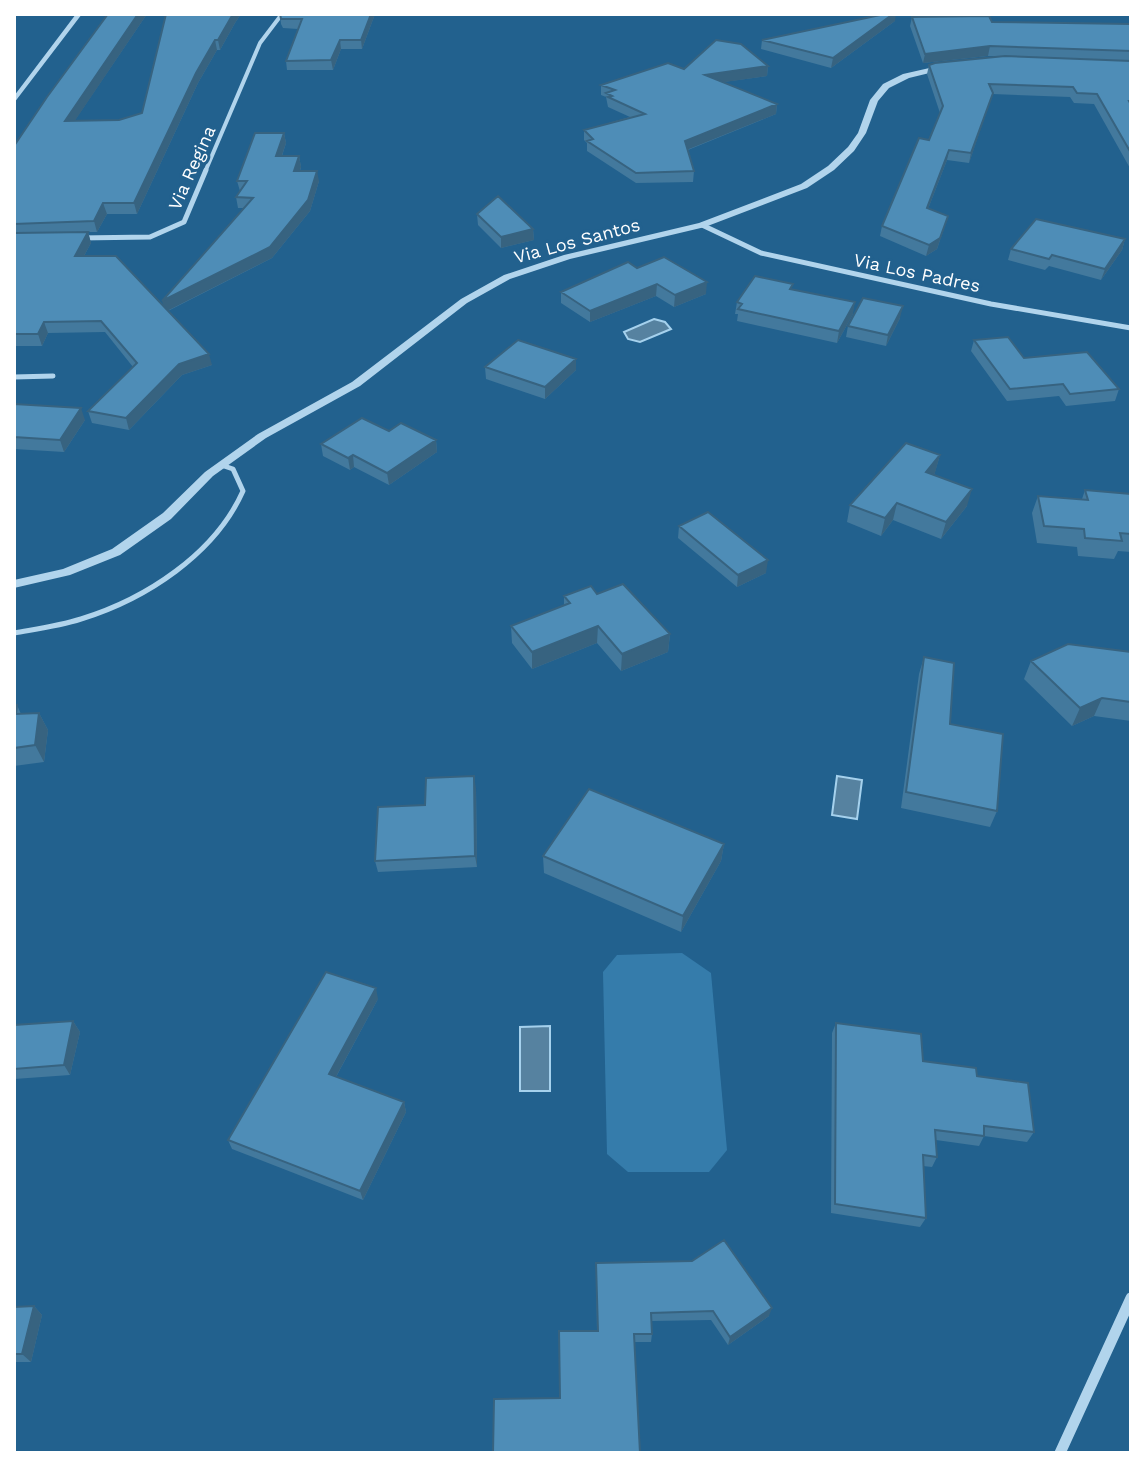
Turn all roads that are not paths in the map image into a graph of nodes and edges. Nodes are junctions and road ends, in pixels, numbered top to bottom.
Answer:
1 (79, 14) edge
2 (282, 14) edge
3 (963, 64) edge
4 (14, 101) edge
5 (702, 225) junction
6 (74, 238) edge
7 (1131, 328) edge
8 (53, 376) dead end
9 (14, 377) edge
10 (221, 465) junction
11 (14, 584) edge
12 (14, 633) edge
13 (1131, 1298) edge
14 (1060, 1453) edge

1 - 4 street
2 - 6 street, Via Regina
3 - 5 street, Via Los Santos
5 - 7 street, Via Los Padres
5 - 10 street, Via Los Santos
8 - 9 street
10 - 11 street, Via Los Santos
10 - 12 lane
13 - 14 street

